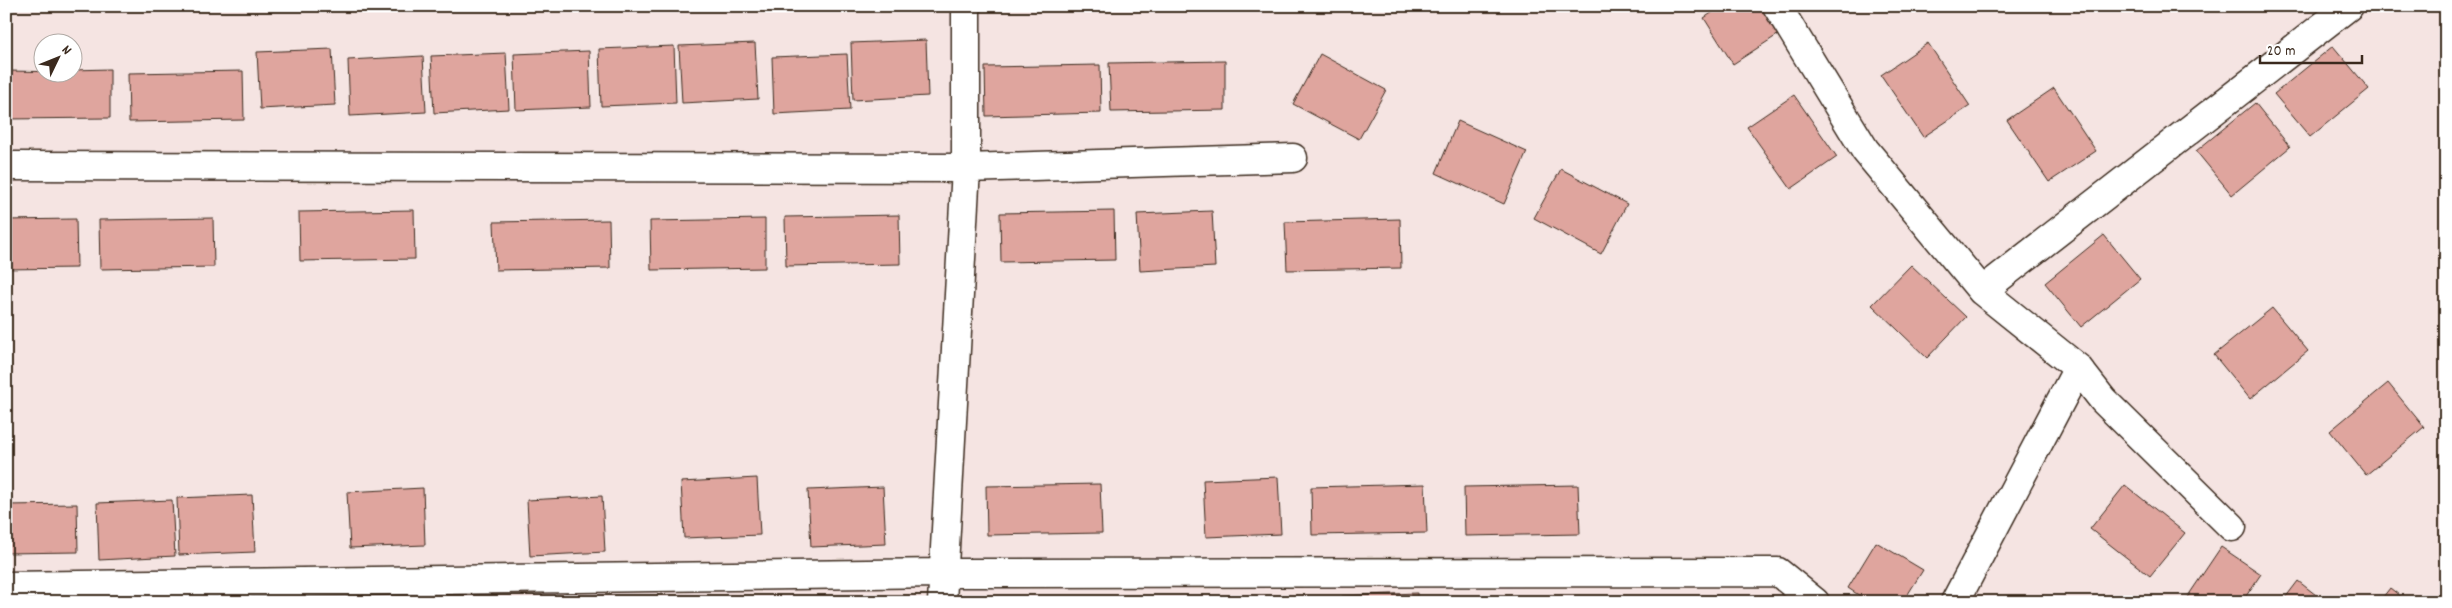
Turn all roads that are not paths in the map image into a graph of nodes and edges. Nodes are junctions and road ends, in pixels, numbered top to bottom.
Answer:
1 (966, 6) edge
2 (1777, 6) edge
3 (2349, 6) edge
4 (1293, 158) dead end
5 (6, 166) edge
6 (966, 168) junction
7 (1982, 291) junction
8 (2078, 368) junction
9 (2232, 527) dead end
10 (942, 572) junction
11 (6, 586) edge
12 (942, 602) edge
13 (1815, 602) edge
14 (1956, 602) edge

1 - 6 street
2 - 7 street
3 - 7 street
4 - 6 street
5 - 6 street
6 - 10 street
7 - 8 street
8 - 9 street
8 - 14 street
10 - 11 street
10 - 12 street
10 - 13 street

